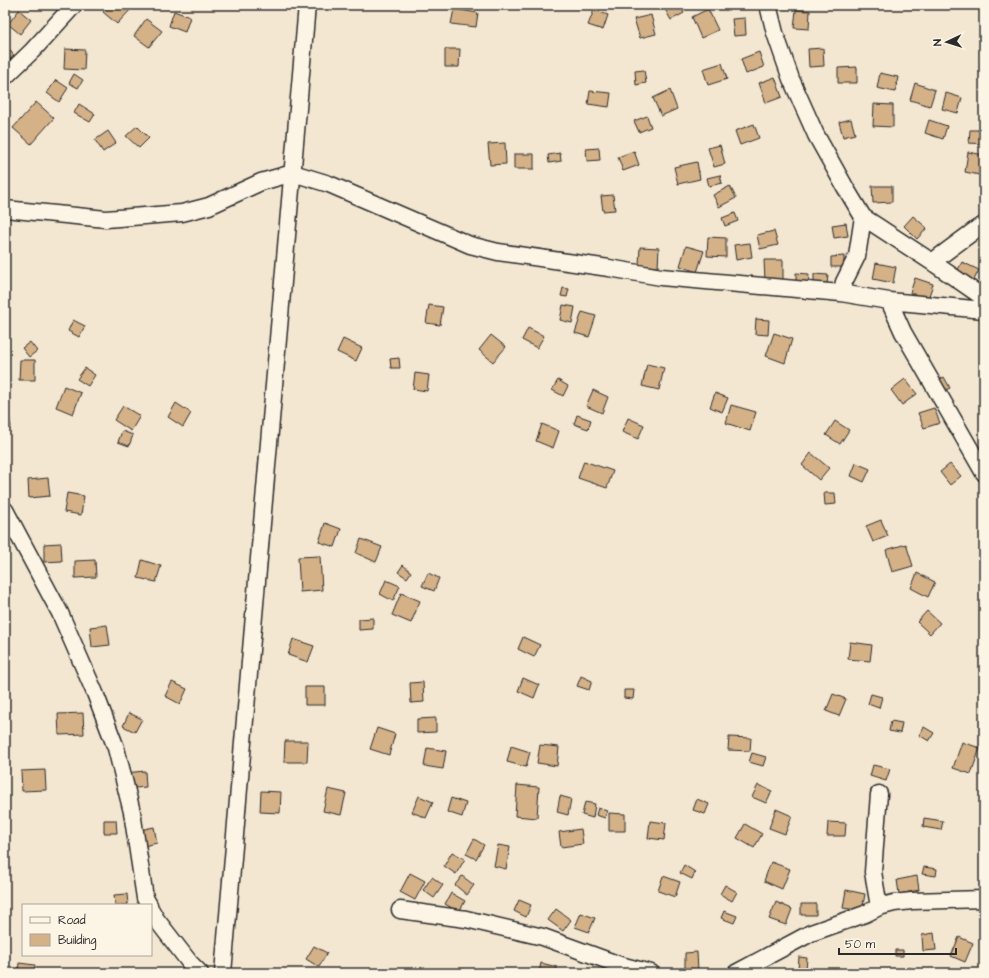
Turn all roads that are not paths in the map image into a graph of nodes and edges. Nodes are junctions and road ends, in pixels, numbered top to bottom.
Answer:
1 (74, 5) edge
2 (307, 5) edge
3 (768, 5) edge
4 (5, 77) edge
5 (293, 173) junction
6 (5, 209) edge
7 (863, 217) junction
8 (984, 225) edge
9 (932, 262) junction
10 (841, 293) junction
11 (984, 298) edge
12 (889, 301) junction
13 (984, 310) edge
14 (984, 473) edge
15 (5, 510) edge
16 (879, 794) dead end
17 (984, 899) edge
18 (148, 904) edge
19 (879, 907) junction
20 (400, 910) dead end
21 (152, 912) edge
22 (200, 973) edge
23 (223, 973) edge
24 (651, 973) edge
25 (736, 973) edge

1 - 4 street
2 - 5 street
3 - 7 street
5 - 6 street
5 - 10 street
5 - 23 street
7 - 9 street
7 - 10 street
8 - 9 street
9 - 11 street
10 - 12 street
12 - 13 street
12 - 14 street
15 - 18 street
16 - 19 street
17 - 19 street
19 - 25 street
20 - 24 street
21 - 22 street

